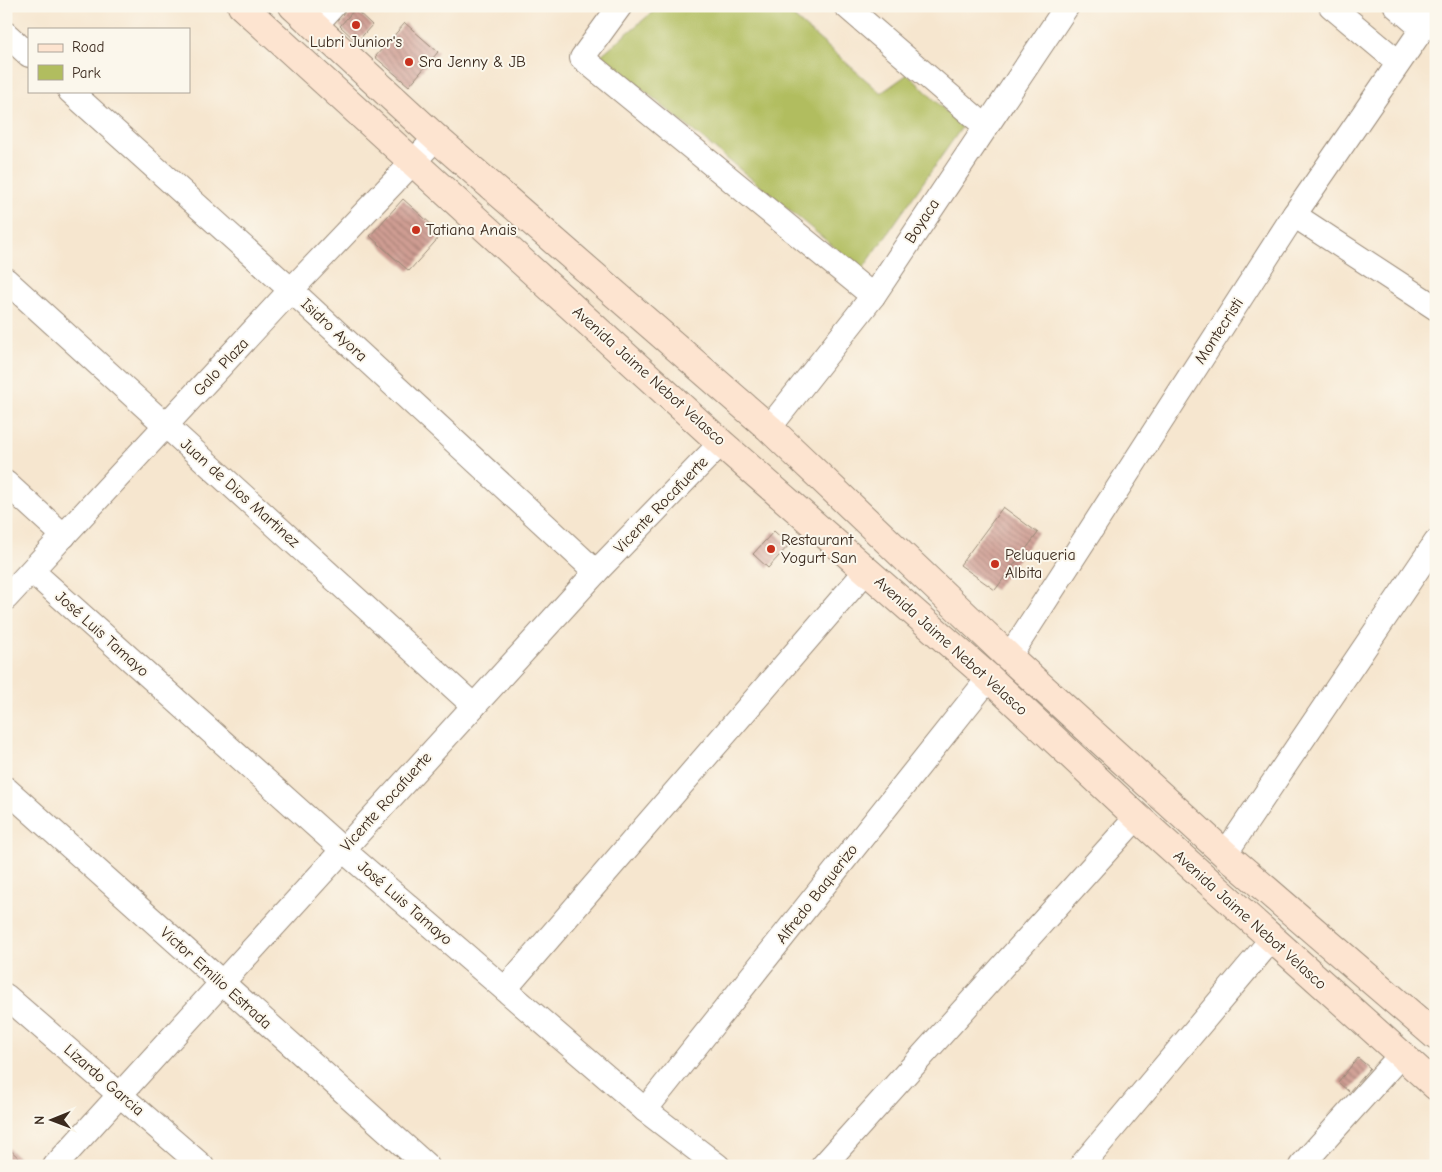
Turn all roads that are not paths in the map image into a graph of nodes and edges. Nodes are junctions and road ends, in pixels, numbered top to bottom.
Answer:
1 (242, 6) edge
2 (293, 6) edge
3 (333, 6) edge
4 (620, 6) edge
5 (846, 6) edge
6 (1067, 6) edge
7 (1331, 6) edge
8 (1396, 6) edge
9 (1436, 9) edge
10 (314, 27) junction
11 (1423, 28) junction
12 (6, 34) edge
13 (28, 54) edge
14 (1398, 62) junction
15 (71, 92) edge
16 (985, 126) junction
17 (436, 138) junction
18 (414, 161) junction
19 (1294, 215) junction
20 (6, 280) edge
21 (291, 290) junction
22 (873, 296) junction
23 (1436, 308) edge
24 (167, 426) junction
25 (769, 428) junction
26 (722, 443) junction
27 (6, 483) edge
28 (64, 536) junction
29 (1436, 542) edge
30 (32, 571) junction
31 (866, 571) junction
32 (596, 572) junction
33 (7, 595) edge
34 (1008, 657) junction
35 (989, 678) junction
36 (474, 706) junction
37 (6, 789) edge
38 (1137, 817) junction
39 (343, 850) junction
40 (1225, 854) junction
41 (1271, 940) junction
42 (221, 983) junction
43 (505, 989) junction
44 (6, 996) edge
45 (1436, 1036) edge
46 (1400, 1056) junction
47 (1436, 1086) edge
48 (120, 1094) junction
49 (645, 1110) junction
50 (1092, 1162) edge
51 (55, 1166) edge
52 (202, 1166) edge
53 (427, 1166) edge
54 (718, 1166) edge
55 (822, 1166) edge
56 (1301, 1166) edge

1 - 18 main road, Avenida Jaime Nebot Velasco
2 - 10 main road, Avenida Jaime Nebot Velasco
3 - 10 street
4 - 22 street
5 - 16 street
6 - 16 street, Boyaca
7 - 14 street
8 - 11 street
9 - 11 street, Montecristi
10 - 17 main road, Avenida Jaime Nebot Velasco
11 - 14 street, Montecristi
12 - 13 street
14 - 19 street, Montecristi
15 - 21 street, Isidro Ayora
16 - 22 street, Boyaca
17 - 18 street, Galo Plaza
17 - 25 main road, Avenida Jaime Nebot Velasco
18 - 21 street, Galo Plaza
18 - 26 main road, Avenida Jaime Nebot Velasco
19 - 23 street
19 - 34 street, Montecristi
20 - 24 street, Juan de Dios Martinez
21 - 24 street, Galo Plaza
21 - 32 street, Isidro Ayora
22 - 25 street, Boyaca
24 - 28 street, Galo Plaza
24 - 36 street, Juan de Dios Martinez
25 - 34 main road, Avenida Jaime Nebot Velasco
26 - 31 main road, Avenida Jaime Nebot Velasco
26 - 32 street, Vicente Rocafuerte
27 - 28 street
28 - 30 street, Galo Plaza
29 - 40 street
30 - 33 street, Galo Plaza
30 - 39 street, José Luis Tamayo
31 - 35 main road, Avenida Jaime Nebot Velasco
31 - 43 street
32 - 36 street, Vicente Rocafuerte
34 - 40 main road, Avenida Jaime Nebot Velasco
35 - 38 main road, Avenida Jaime Nebot Velasco
35 - 49 street, Alfredo Baquerizo
36 - 39 street, Vicente Rocafuerte
37 - 42 street, Victor Emilio Estrada
38 - 41 main road, Avenida Jaime Nebot Velasco
38 - 55 street
39 - 42 street, Vicente Rocafuerte
39 - 43 street, José Luis Tamayo
40 - 45 main road, Avenida Jaime Nebot Velasco
41 - 46 main road, Avenida Jaime Nebot Velasco
41 - 50 street
42 - 48 street, Vicente Rocafuerte
42 - 53 street, Victor Emilio Estrada
43 - 49 street, José Luis Tamayo
44 - 48 street, Lizardo Garcia
46 - 47 main road, Avenida Jaime Nebot Velasco
46 - 56 street
48 - 51 street, Vicente Rocafuerte
48 - 52 street, Lizardo Garcia
49 - 54 street, José Luis Tamayo

